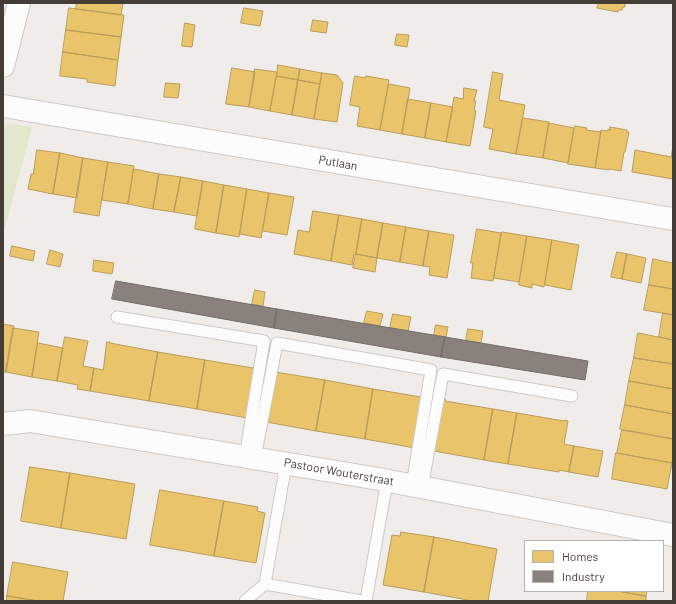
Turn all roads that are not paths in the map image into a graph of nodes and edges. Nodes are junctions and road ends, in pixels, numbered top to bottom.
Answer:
1 (20, 3) edge
2 (3, 66) edge
3 (3, 106) edge
4 (673, 219) edge
5 (117, 317) dead end
6 (572, 396) dead end
7 (3, 424) edge
8 (250, 457) junction
9 (286, 464) junction
10 (387, 480) junction
11 (417, 486) junction
12 (673, 535) edge
13 (265, 584) junction
14 (245, 601) edge
15 (361, 601) edge
16 (366, 601) edge

1 - 2 street
3 - 4 street, Putlaan
5 - 8 lane
6 - 11 lane
7 - 8 street, Pastoor Wouterstraat
8 - 9 street, Pastoor Wouterstraat
8 - 11 lane
9 - 10 street, Pastoor Wouterstraat
9 - 13 lane
10 - 11 street, Pastoor Wouterstraat
10 - 16 lane
11 - 12 street, Pastoor Wouterstraat
13 - 14 lane
13 - 15 lane

